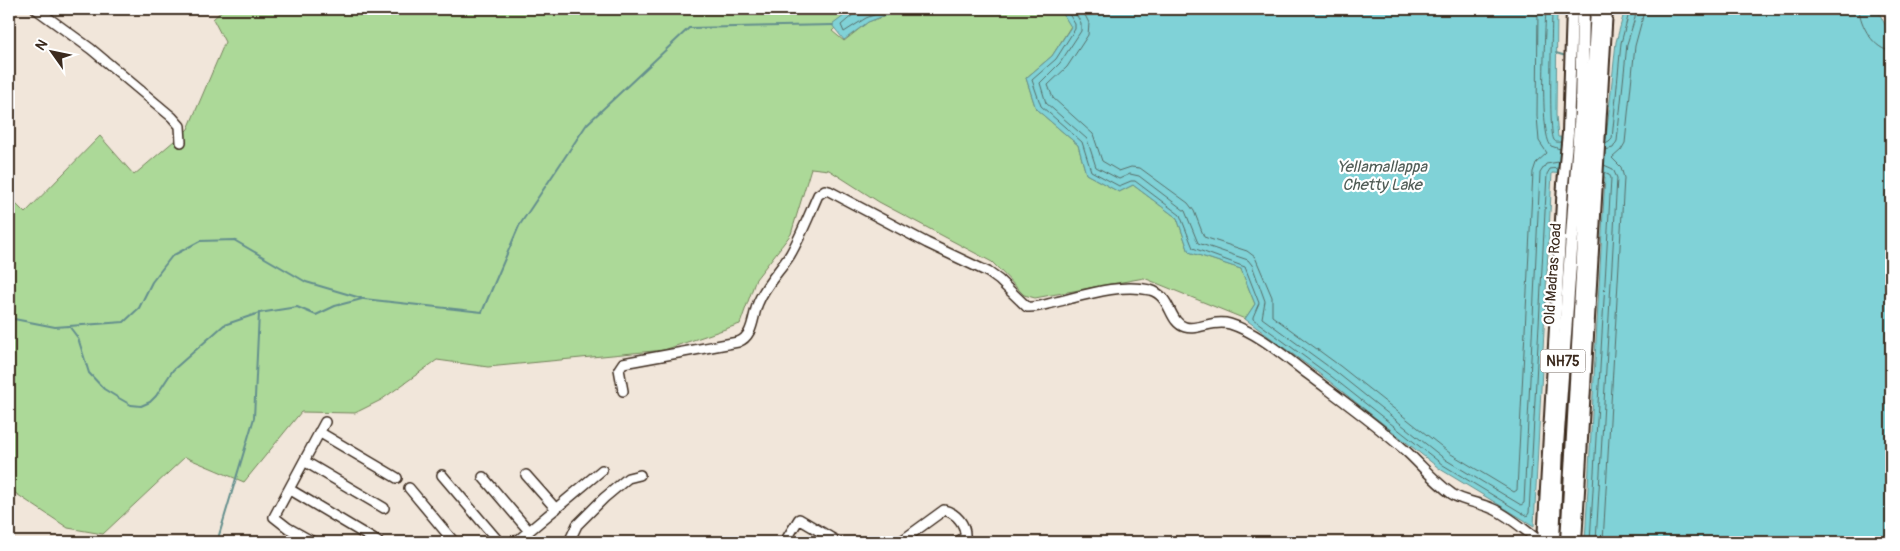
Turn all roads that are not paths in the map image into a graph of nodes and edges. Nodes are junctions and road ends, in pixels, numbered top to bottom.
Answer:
1 (36, 9) edge
2 (1572, 9) edge
3 (1583, 9) edge
4 (1597, 9) edge
5 (1607, 9) edge
6 (1584, 134) junction
7 (182, 142) dead end
8 (1581, 181) junction
9 (623, 391) dead end
10 (324, 422) dead end
11 (320, 432) junction
12 (304, 461) junction
13 (602, 470) dead end
14 (442, 475) dead end
15 (526, 475) dead end
16 (640, 475) dead end
17 (483, 477) dead end
18 (397, 478) dead end
19 (1575, 487) junction
20 (409, 488) dead end
21 (289, 489) junction
22 (384, 508) dead end
23 (556, 509) junction
24 (529, 531) junction
25 (313, 542) edge
26 (378, 542) edge
27 (454, 542) edge
28 (499, 542) edge
29 (516, 542) edge
30 (569, 542) edge
31 (790, 542) edge
32 (838, 542) edge
33 (900, 542) edge
34 (957, 542) edge
35 (1542, 542) edge
36 (1553, 542) edge
37 (1567, 542) edge
38 (1576, 542) edge

1 - 7 street
2 - 6 main road
3 - 6 highway, Old Madras Road / NH75
4 - 6 highway, Old Madras Road / NH75
5 - 6 main road
6 - 8 highway, Old Madras Road / NH75
6 - 8 main road
8 - 19 highway, Old Madras Road / NH75
8 - 35 main road
8 - 36 highway, Old Madras Road / NH75
9 - 35 street
10 - 11 street
11 - 12 street
11 - 18 street
12 - 21 street
12 - 22 street
13 - 23 street
14 - 28 street
15 - 23 street
16 - 30 street
17 - 24 street
19 - 37 highway, Old Madras Road / NH75
19 - 38 main road
20 - 27 street
21 - 25 street
21 - 26 street
23 - 24 street
24 - 29 street
31 - 32 street
33 - 34 street

